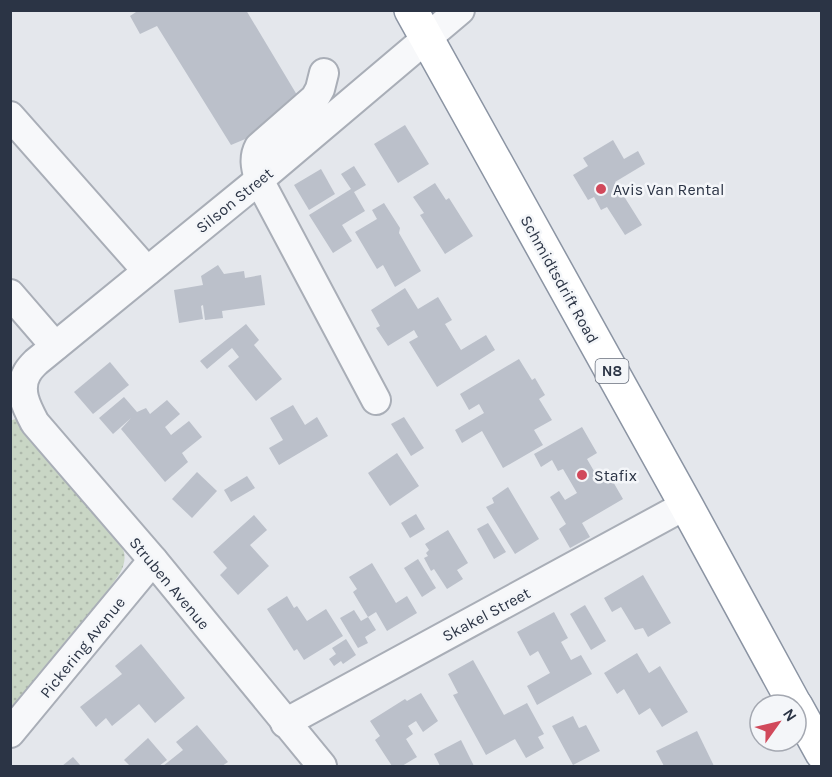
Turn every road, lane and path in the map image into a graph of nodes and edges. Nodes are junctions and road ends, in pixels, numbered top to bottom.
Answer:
1 (411, 10) edge
2 (460, 10) edge
3 (426, 39) junction
4 (324, 73) dead end
5 (10, 116) edge
6 (259, 180) junction
7 (147, 271) junction
8 (10, 294) edge
9 (55, 346) junction
10 (23, 397) joint
11 (376, 400) dead end
12 (686, 505) junction
13 (153, 560) junction
14 (789, 693) edge
15 (285, 723) junction
16 (808, 727) edge
17 (10, 733) edge
18 (822, 753) edge
19 (322, 766) edge

1 - 3 highway, Schmidtsdrift Road / N8
2 - 3 street, Silson Street
3 - 6 street, Silson Street
3 - 12 highway, Schmidtsdrift Road / N8
4 - 6 street
5 - 7 street
6 - 7 street, Silson Street
6 - 11 street
7 - 9 street, Silson Street
8 - 9 street
9 - 10 street, Silson Street
10 - 13 street, Struben Avenue
12 - 14 highway, Schmidtsdrift Road / N8
12 - 15 street, Skakel Street
13 - 15 street, Struben Avenue
13 - 17 street, Pickering Avenue
15 - 19 street, Struben Avenue
16 - 18 highway, Schmidtsdrift Road / N8

